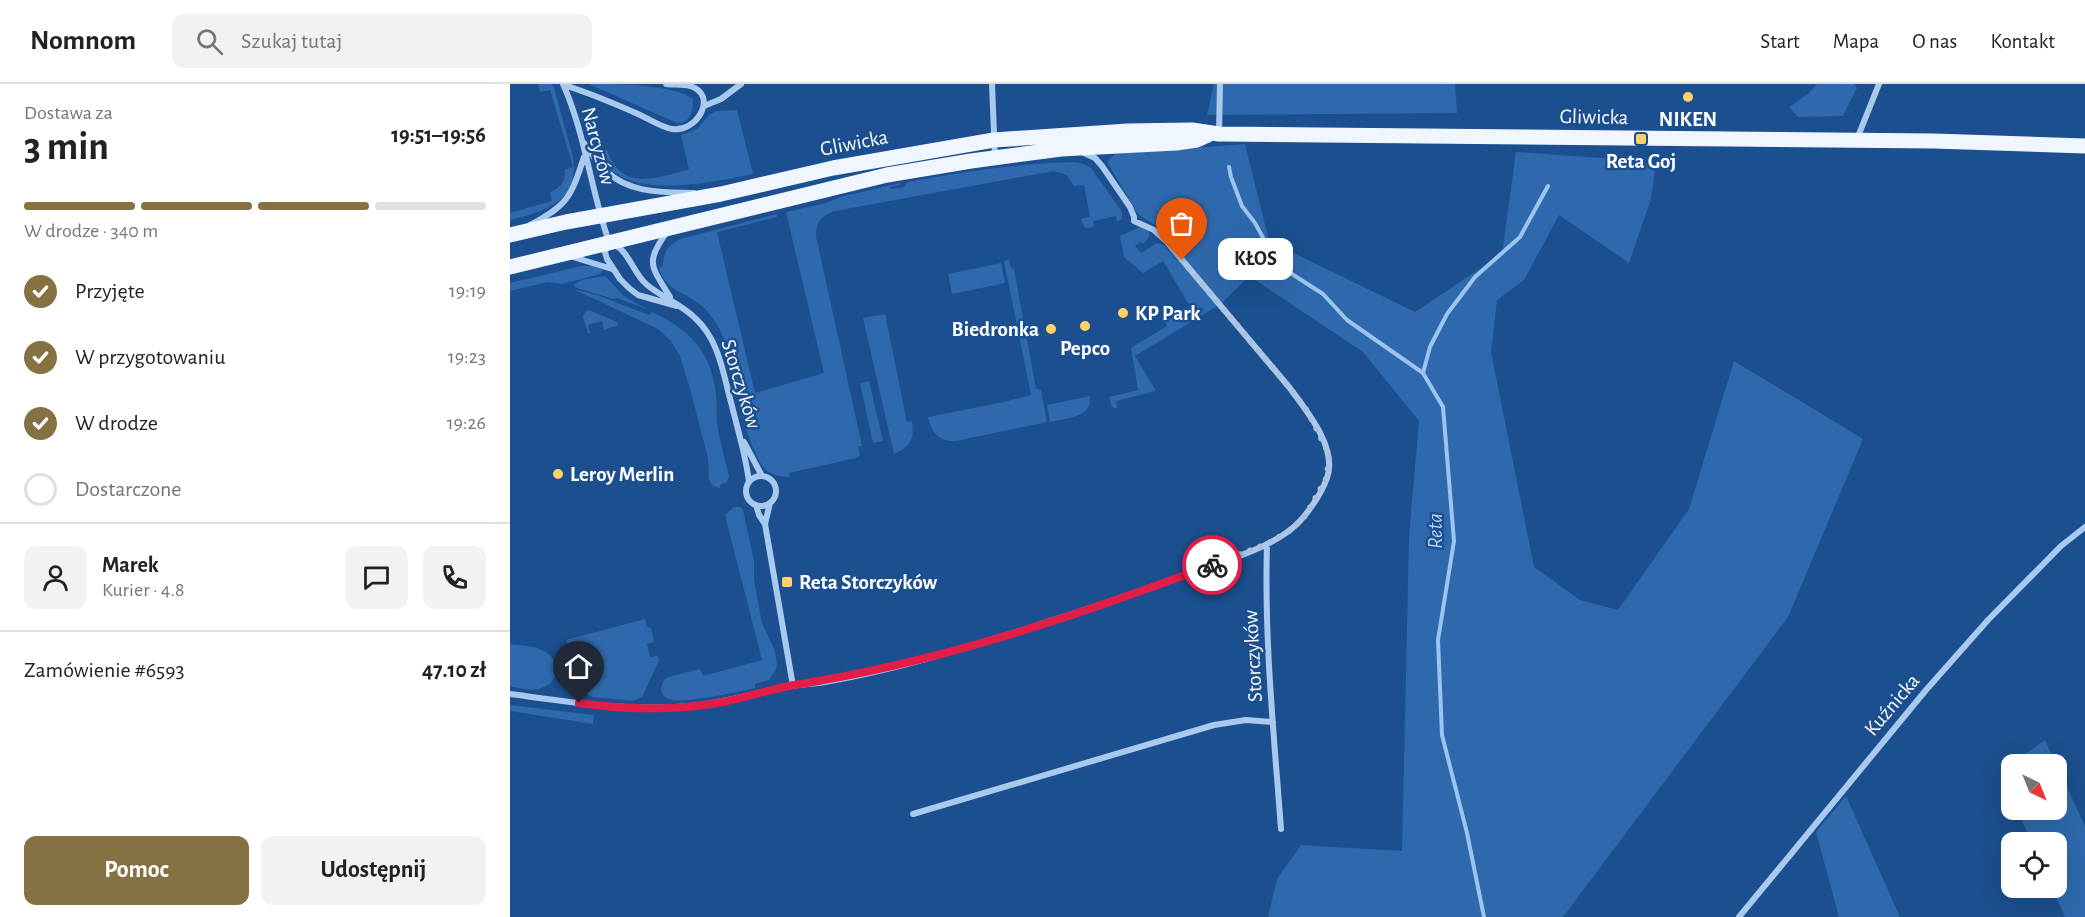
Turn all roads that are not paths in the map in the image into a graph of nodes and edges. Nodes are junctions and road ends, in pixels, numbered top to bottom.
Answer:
1 (666, 84) edge
2 (741, 84) edge
3 (993, 84) edge
4 (1220, 84) edge
5 (1879, 84) edge
6 (563, 85) edge
7 (704, 106) junction
8 (1215, 134) junction
9 (580, 139) junction
10 (994, 140) junction
11 (1857, 141) junction
12 (2085, 146) edge
13 (1061, 149) junction
14 (585, 156) junction
15 (995, 157) junction
16 (721, 194) junction
17 (600, 216) junction
18 (669, 229) junction
19 (510, 235) edge
20 (609, 242) junction
21 (560, 255) junction
22 (510, 267) edge
23 (613, 269) junction
24 (672, 300) junction
25 (681, 307) junction
26 (741, 436) junction
27 (762, 476) junction
28 (749, 482) junction
29 (770, 503) junction
30 (756, 505) junction
31 (765, 524) junction
32 (2085, 527) edge
33 (1267, 544) junction
34 (793, 686) junction
35 (510, 694) edge
36 (1273, 722) junction
37 (914, 814) dead end
38 (1281, 829) dead end
39 (1739, 917) edge

1 - 7 street
2 - 7 street, Narcyzów
3 - 10 street
4 - 8 street
5 - 11 street
6 - 7 street, Narcyzów
6 - 9 street, Narcyzów
8 - 10 main road, Gliwicka
8 - 11 main road, Gliwicka
8 - 13 main road, Gliwicka
9 - 14 street, Narcyzów
9 - 16 street
10 - 15 street
10 - 16 main road, Gliwicka
11 - 12 main road, Gliwicka
13 - 15 main road, Gliwicka
13 - 33 street, Gliwicka
14 - 17 street, Narcyzów
14 - 19 street
15 - 18 main road, Gliwicka
16 - 17 main road, Gliwicka
17 - 19 main road, Gliwicka
17 - 20 street, Storczyków
18 - 20 main road, Gliwicka
18 - 24 street, Storczyków
20 - 21 main road, Gliwicka
20 - 23 street, Storczyków
20 - 24 street, Storczyków
21 - 22 main road, Gliwicka
21 - 23 street
23 - 25 street, Storczyków
24 - 25 street, Storczyków
25 - 26 street, Storczyków
26 - 27 street
26 - 28 street, Storczyków
27 - 28 street
27 - 29 street
28 - 30 street
29 - 30 street
29 - 31 street
30 - 31 street
31 - 34 street
32 - 39 street, Kuźnicka
33 - 34 street
33 - 36 street, Storczyków
34 - 35 street
36 - 37 street, Storczyków
36 - 38 street, Storczyków

